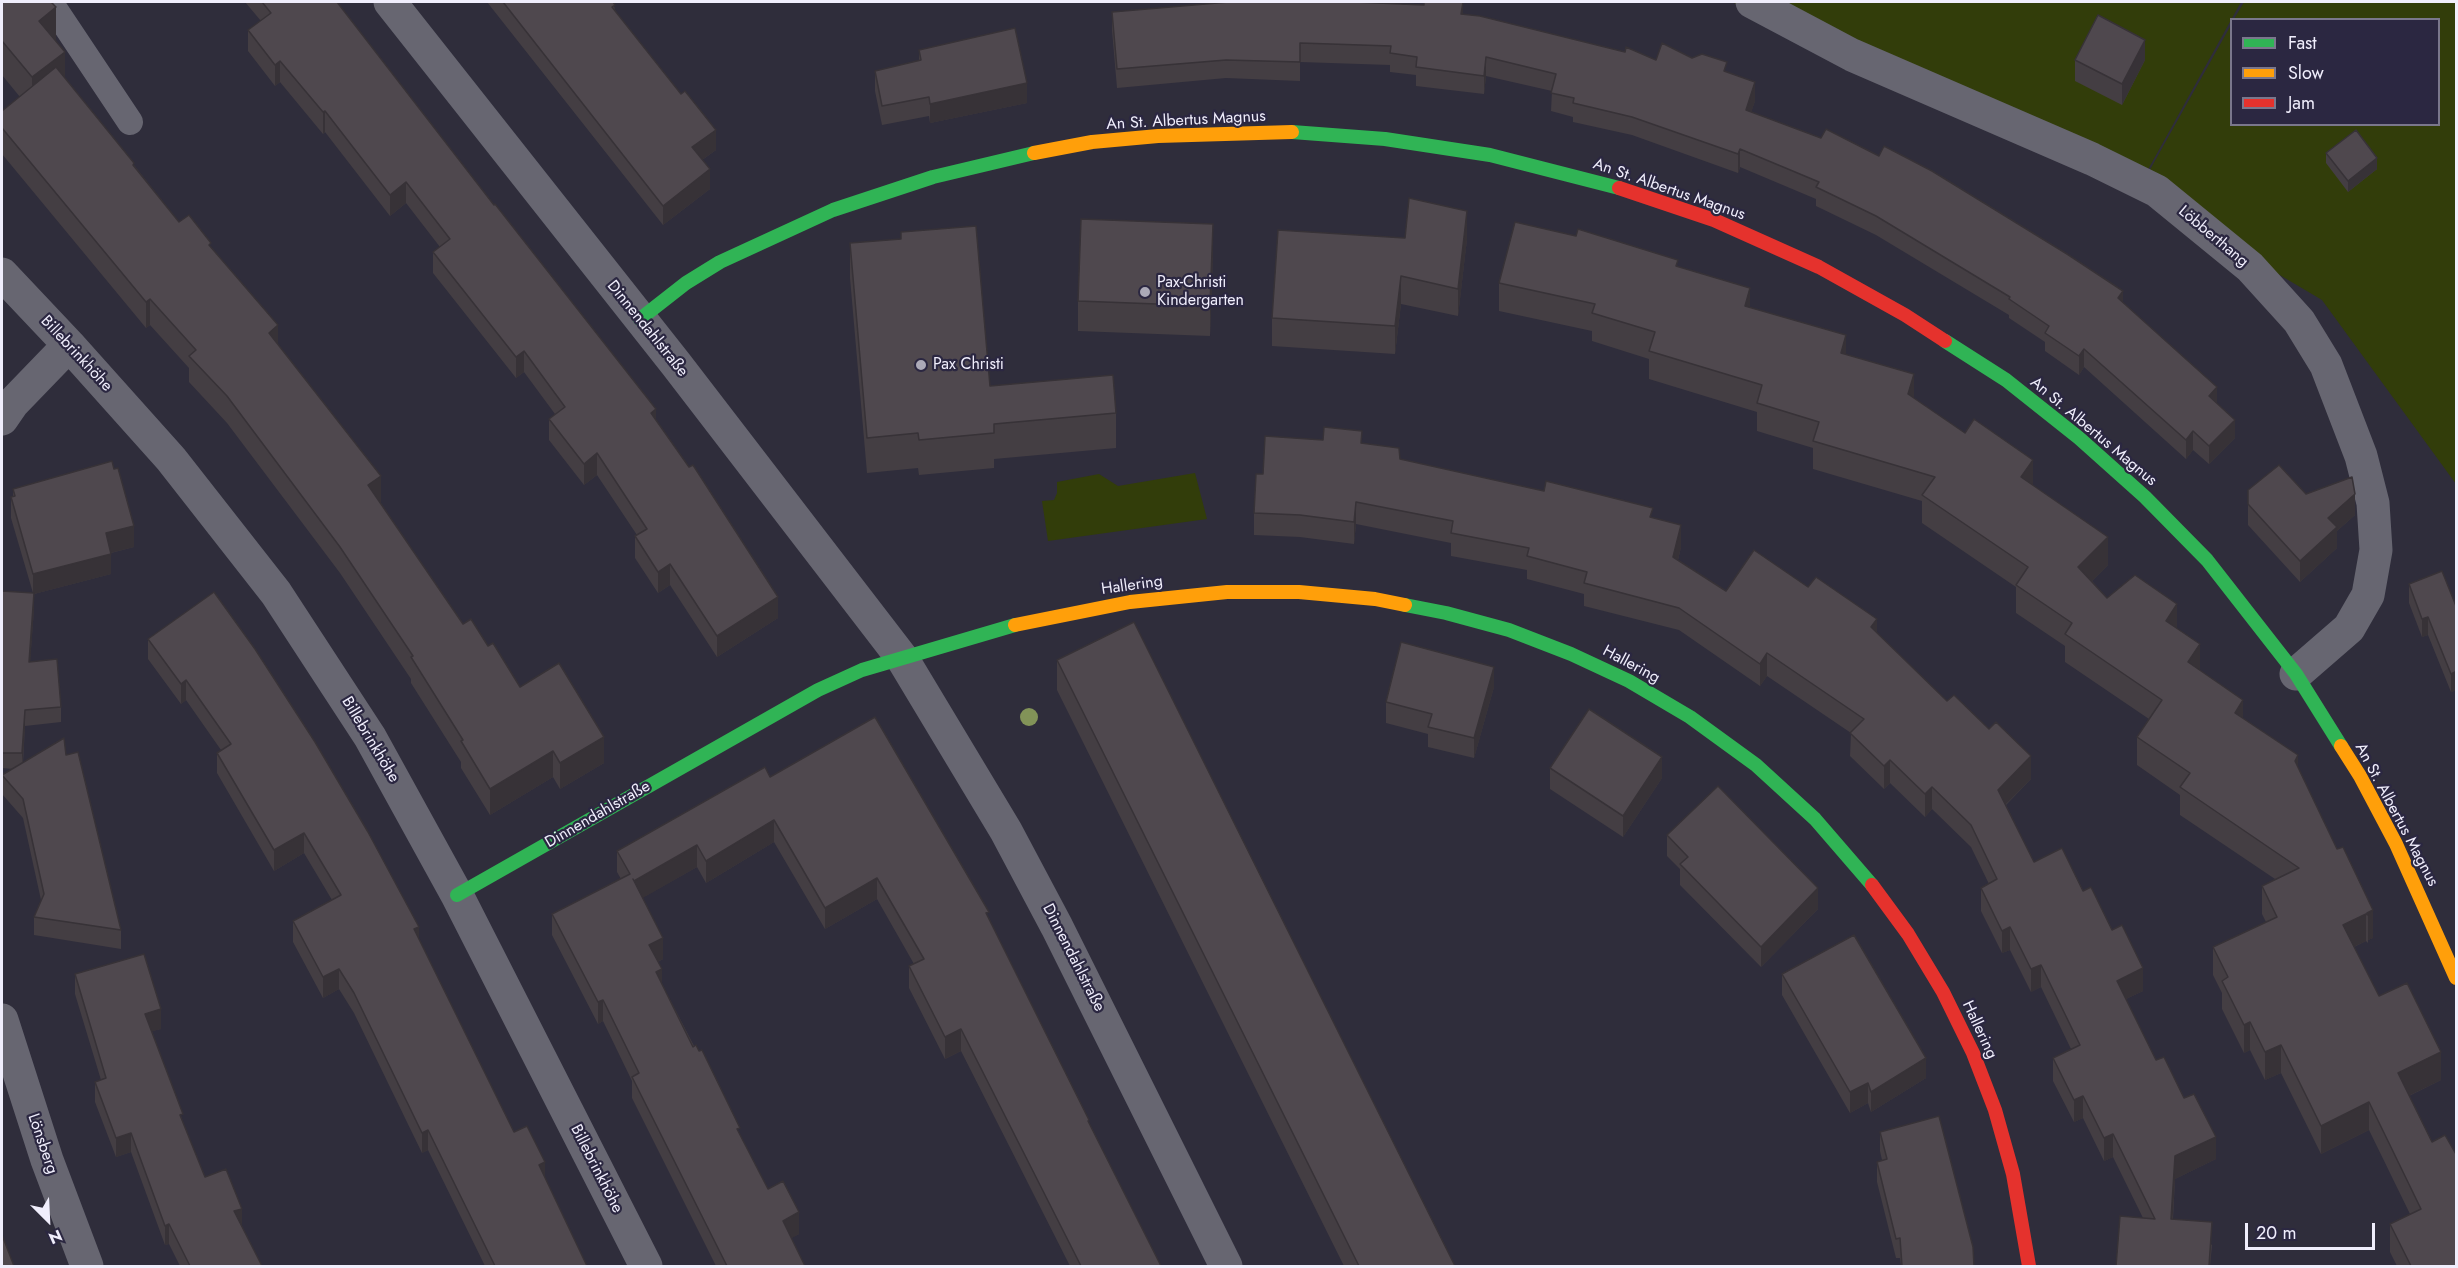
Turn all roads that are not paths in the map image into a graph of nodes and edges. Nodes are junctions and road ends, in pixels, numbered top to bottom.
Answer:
1 (50, 2) edge
2 (390, 2) edge
3 (1752, 2) edge
4 (130, 122) dead end
5 (2, 274) edge
6 (640, 319) junction
7 (69, 345) junction
8 (2, 419) edge
9 (902, 658) junction
10 (2296, 674) junction
11 (457, 895) junction
12 (2457, 978) edge
13 (2, 1020) edge
14 (87, 1266) edge
15 (646, 1266) edge
16 (1226, 1266) edge
17 (2029, 1266) edge

1 - 4 lane
2 - 6 street, Dinnendahlstraße
3 - 10 street, Löbberthang
5 - 7 street, Billebrinkhöhe
6 - 9 street, Dinnendahlstraße
6 - 10 street, An St. Albertus Magnus
7 - 8 street
7 - 11 street, Billebrinkhöhe
9 - 11 street, Dinnendahlstraße
9 - 16 street, Dinnendahlstraße
9 - 17 street, Hallering
10 - 12 street, An St. Albertus Magnus
11 - 15 street, Billebrinkhöhe
13 - 14 street, Lönsberg

